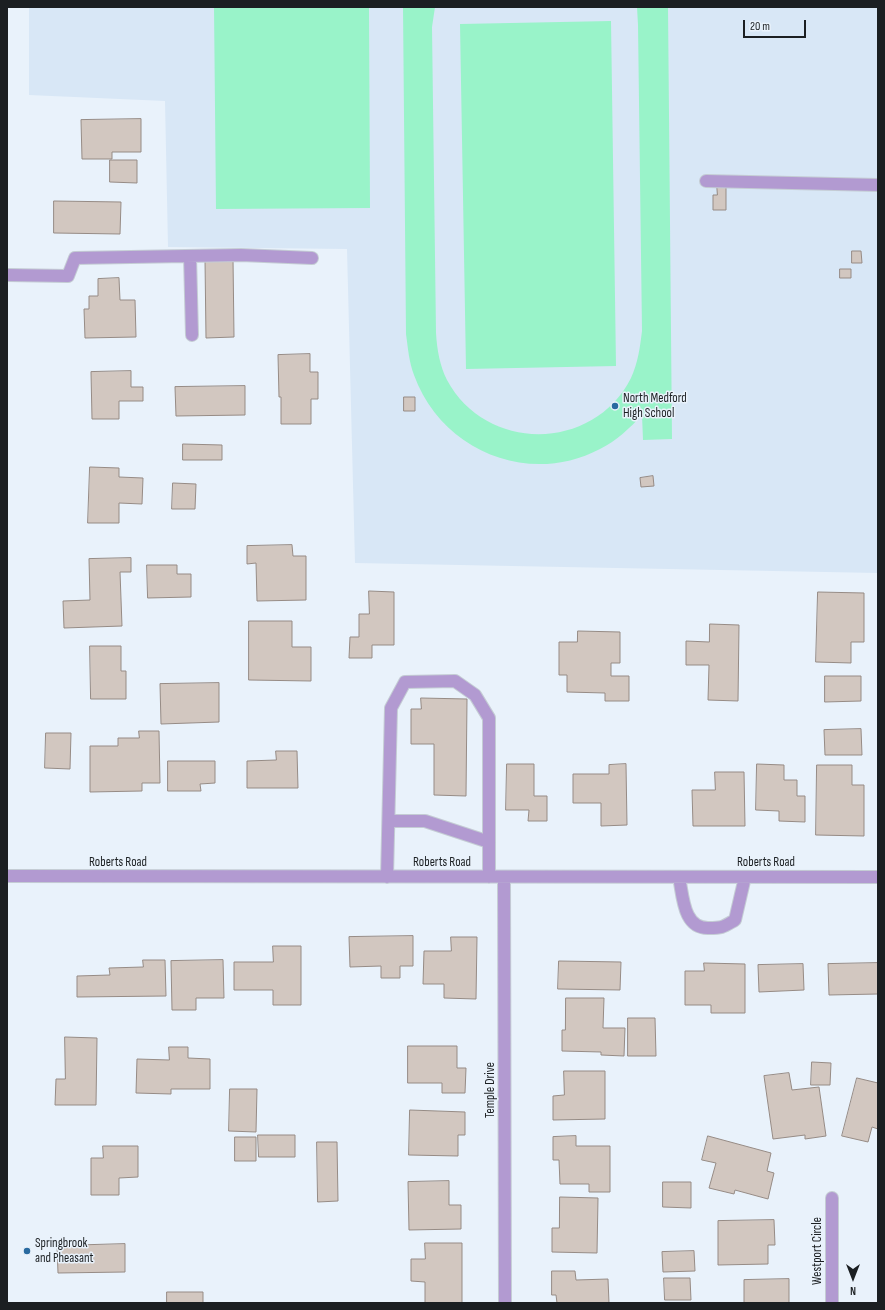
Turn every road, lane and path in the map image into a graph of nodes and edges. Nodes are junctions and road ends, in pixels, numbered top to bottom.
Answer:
1 (706, 181) dead end
2 (878, 185) edge
3 (190, 256) junction
4 (312, 258) dead end
5 (7, 275) edge
6 (192, 335) dead end
7 (388, 821) junction
8 (489, 842) junction
9 (7, 876) edge
10 (387, 877) junction
11 (489, 877) junction
12 (504, 877) junction
13 (679, 877) junction
14 (745, 877) junction
15 (878, 877) edge
16 (832, 1198) dead end
17 (505, 1303) edge
18 (832, 1303) edge

1 - 2 street
3 - 4 street
3 - 5 street
3 - 6 street
7 - 8 street
7 - 8 street
7 - 10 street
8 - 11 street
9 - 10 street, Roberts Road
10 - 11 street, Roberts Road
11 - 12 street, Roberts Road
12 - 13 street, Roberts Road
12 - 17 street, Temple Drive
13 - 14 street, Roberts Road
13 - 14 street
14 - 15 street, Roberts Road
16 - 18 street, Westport Circle

